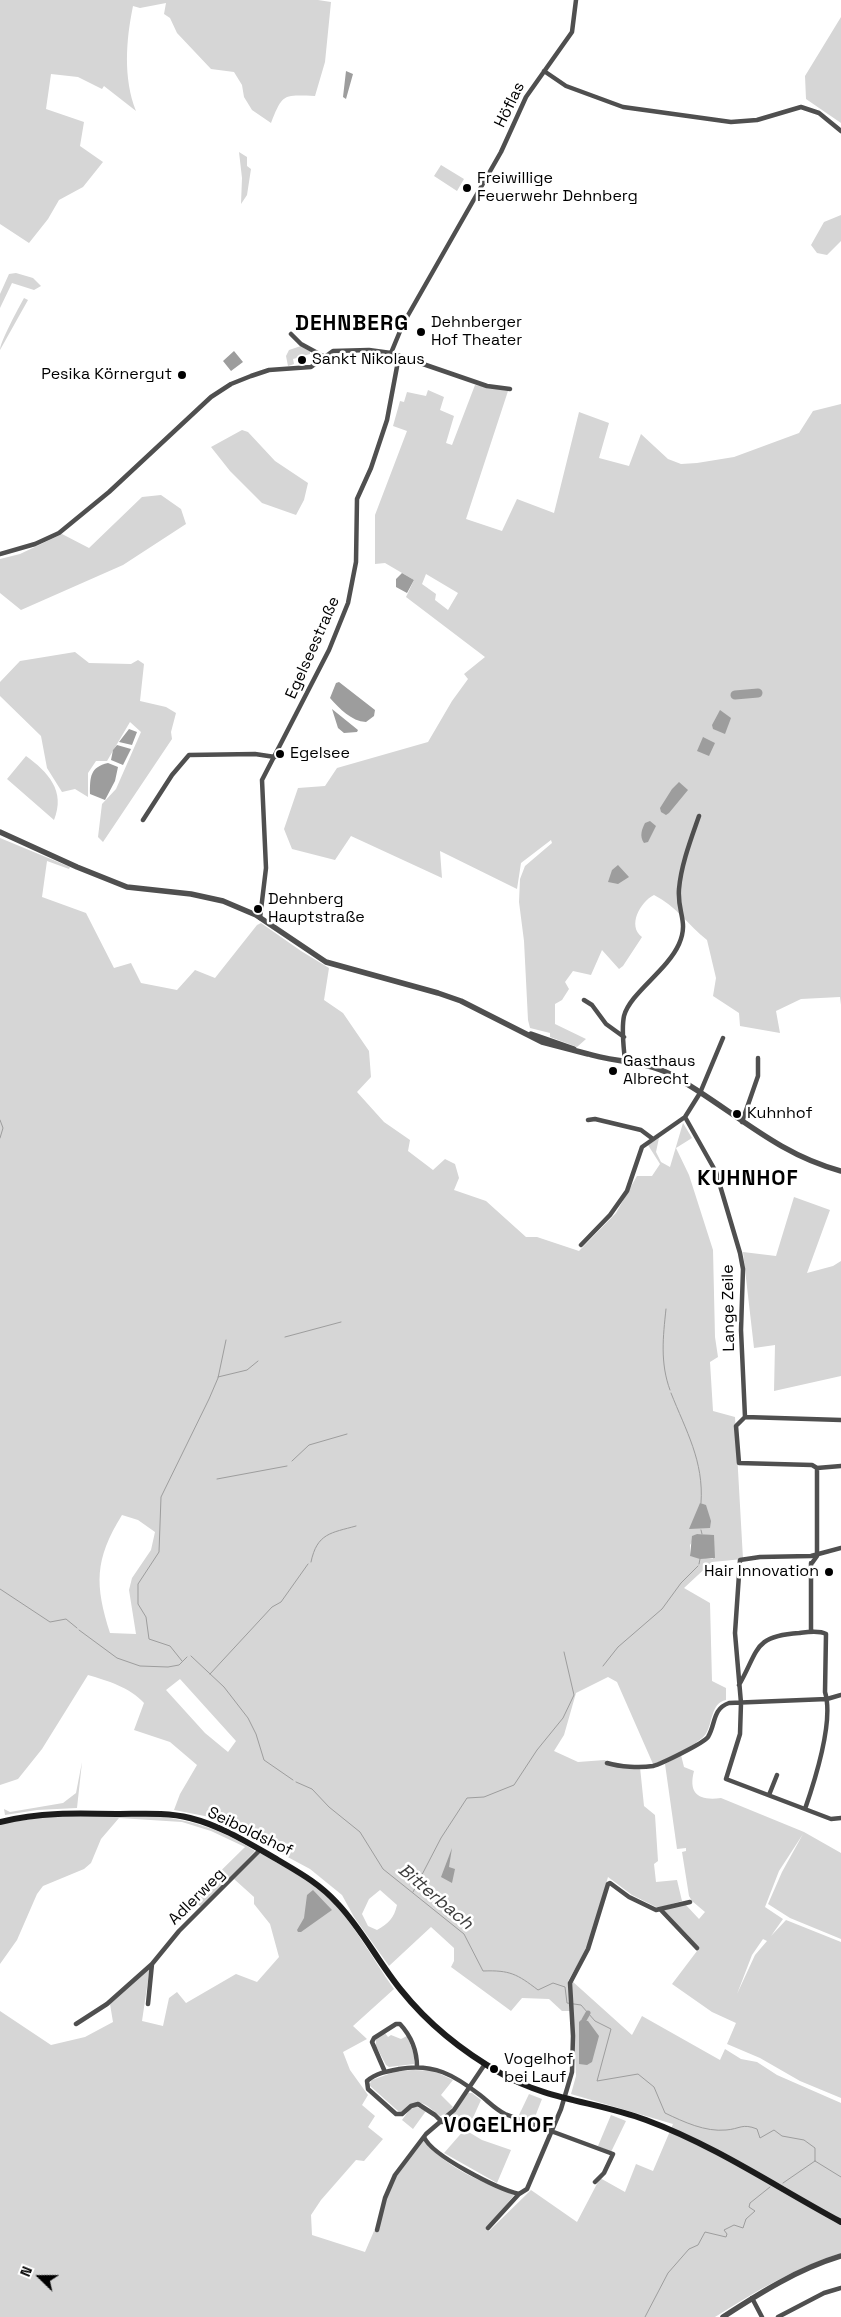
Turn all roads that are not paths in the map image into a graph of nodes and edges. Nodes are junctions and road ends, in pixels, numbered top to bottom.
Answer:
1 (576, 0) edge
2 (544, 71) junction
3 (841, 131) edge
4 (292, 334) dead end
5 (391, 353) junction
6 (323, 356) junction
7 (398, 356) junction
8 (510, 389) dead end
9 (0, 554) edge
10 (275, 756) junction
11 (699, 816) dead end
12 (143, 820) dead end
13 (0, 832) edge
14 (260, 918) junction
15 (584, 1000) dead end
16 (522, 1032) junction
17 (624, 1037) junction
18 (723, 1038) dead end
19 (588, 1054) junction
20 (758, 1058) dead end
21 (624, 1062) junction
22 (700, 1093) junction
23 (685, 1117) junction
24 (588, 1120) dead end
25 (742, 1122) junction
26 (653, 1139) junction
27 (841, 1171) edge
28 (581, 1246) dead end
29 (745, 1417) junction
30 (841, 1420) edge
31 (841, 1466) edge
32 (817, 1468) junction
33 (841, 1548) edge
34 (810, 1556) junction
35 (817, 1556) junction
36 (812, 1563) junction
37 (811, 1632) junction
38 (739, 1686) junction
39 (841, 1695) edge
40 (827, 1698) junction
41 (740, 1703) junction
42 (607, 1763) dead end
43 (777, 1775) dead end
44 (769, 1795) junction
45 (805, 1809) junction
46 (841, 1818) edge
47 (0, 1822) edge
48 (260, 1850) junction
49 (690, 1902) dead end
50 (660, 1909) junction
51 (696, 1948) dead end
52 (152, 1964) junction
53 (148, 2004) dead end
54 (76, 2024) dead end
55 (485, 2064) junction
56 (417, 2067) junction
57 (385, 2072) junction
58 (469, 2088) junction
59 (564, 2100) junction
60 (442, 2122) junction
61 (551, 2132) junction
62 (424, 2137) junction
63 (595, 2182) dead end
64 (519, 2194) junction
65 (841, 2222) edge
66 (488, 2228) dead end
67 (377, 2230) dead end
68 (841, 2256) edge
69 (841, 2288) edge
70 (752, 2298) junction
71 (723, 2317) edge
72 (762, 2317) edge
73 (778, 2317) edge

1 - 2 street, Höflas
2 - 3 street
2 - 5 street, Höflas
4 - 6 street
5 - 6 street
5 - 7 street
6 - 9 street
7 - 8 street
7 - 10 street, Egelseestraße
10 - 12 street
10 - 14 street, Egelseestraße
11 - 17 street
13 - 14 street
14 - 16 street
15 - 17 street
16 - 19 street
16 - 19 street
17 - 21 street
18 - 22 street
19 - 21 street
20 - 25 street
21 - 22 street
22 - 23 street
22 - 25 street
23 - 26 street
23 - 29 street, Lange Zeile
24 - 26 street
25 - 27 street
26 - 28 street
29 - 30 street
29 - 32 street
31 - 32 street
32 - 35 street
33 - 35 street
34 - 35 street
34 - 36 street
34 - 38 street
35 - 36 street
36 - 37 street
37 - 38 street
37 - 40 street
38 - 41 street
39 - 40 street
40 - 41 street
40 - 45 street
41 - 42 street
41 - 44 street
43 - 44 street
44 - 45 street
45 - 46 street
47 - 48 main road, Seiboldshof
48 - 52 street, Adlerweg
48 - 55 main road, Seiboldshof
49 - 50 street
50 - 51 street
50 - 59 street
52 - 53 street
52 - 54 street, Adlerweg
55 - 58 street
55 - 59 main road, Seiboldshof
56 - 57 street
56 - 57 street
56 - 58 street
57 - 60 street
58 - 60 street
58 - 61 street
59 - 61 street
59 - 65 main road
60 - 62 street
61 - 63 street
61 - 64 street
62 - 64 street
62 - 67 street
64 - 66 street
68 - 70 street
69 - 73 street
70 - 71 street
70 - 72 street

